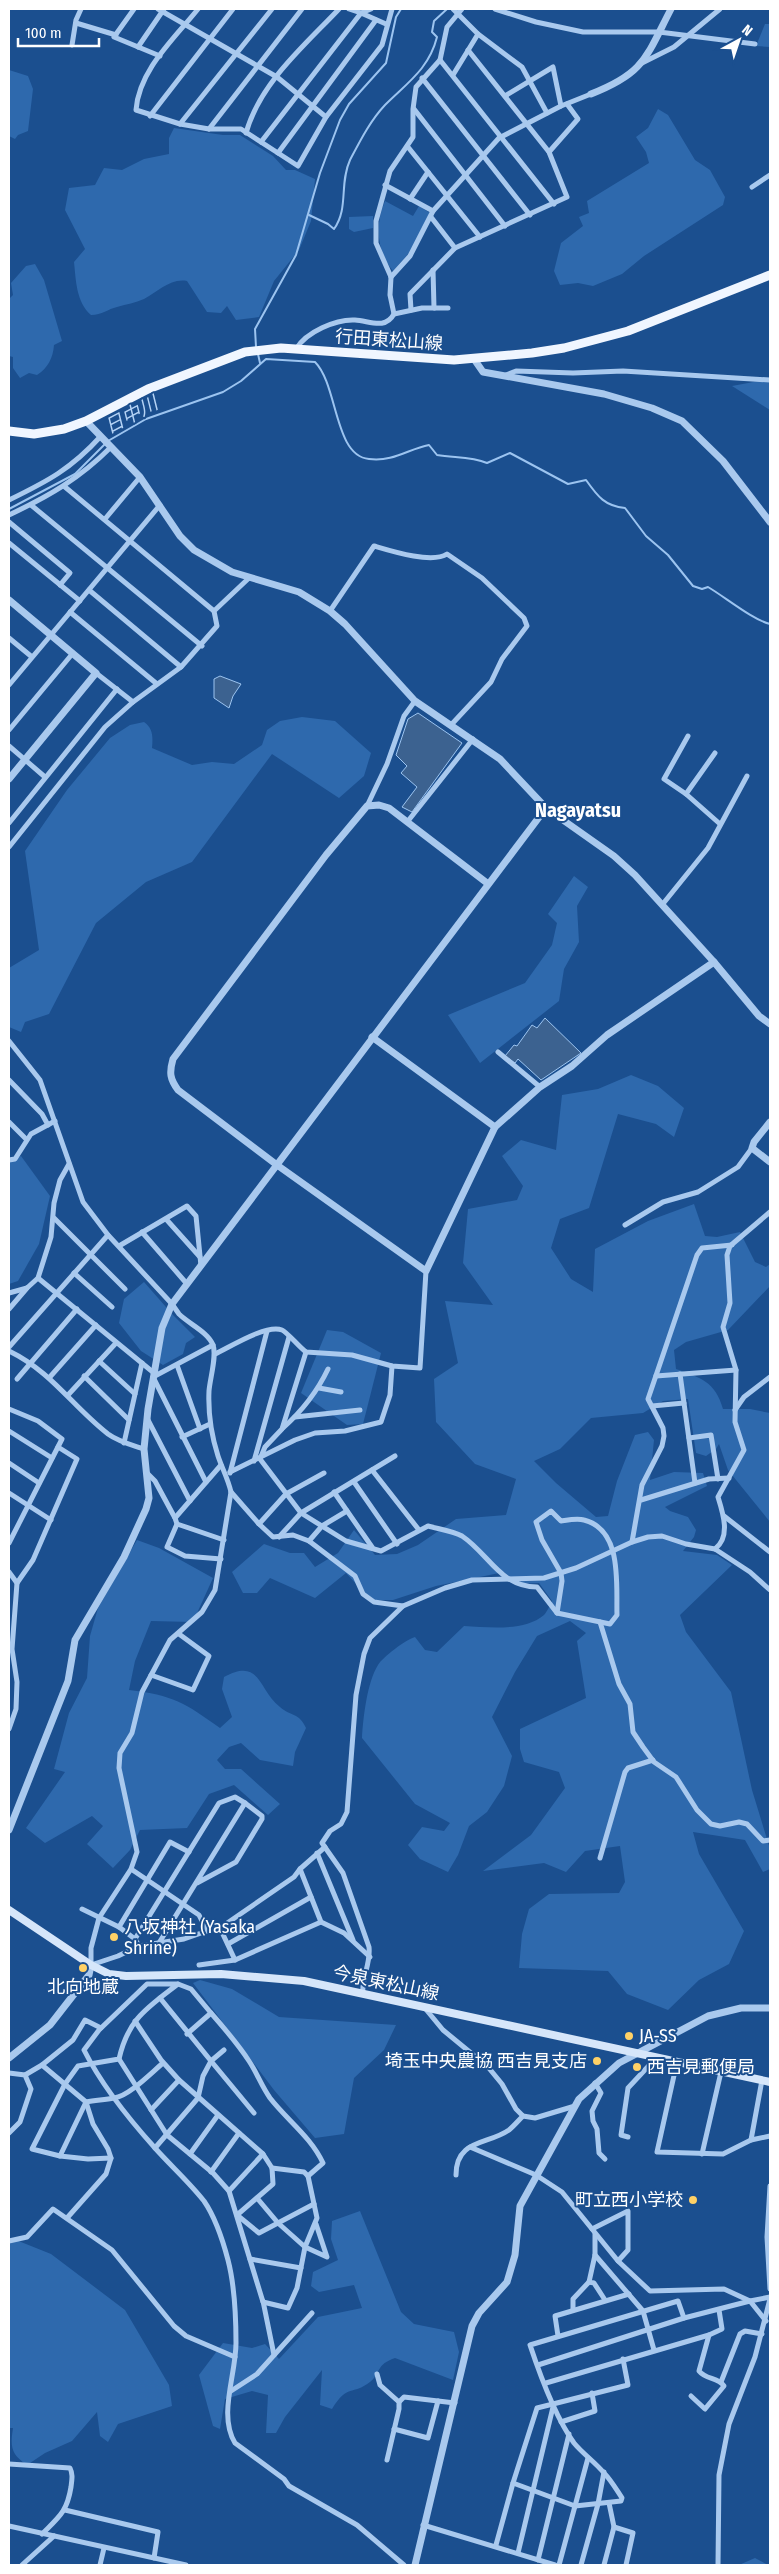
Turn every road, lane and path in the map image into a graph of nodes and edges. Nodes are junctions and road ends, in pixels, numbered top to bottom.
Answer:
1 (81, 9) edge
2 (134, 9) edge
3 (198, 9) edge
4 (233, 9) edge
5 (272, 9) edge
6 (302, 9) edge
7 (339, 9) edge
8 (349, 9) edge
9 (371, 9) edge
10 (392, 9) edge
11 (462, 9) edge
12 (495, 9) edge
13 (671, 9) edge
14 (720, 9) edge
15 (162, 10) edge
16 (356, 10) edge
17 (455, 11) edge
18 (361, 14) junction
19 (376, 20) junction
20 (76, 23) junction
21 (186, 24) junction
22 (386, 24) junction
23 (659, 32) junction
24 (478, 34) junction
25 (116, 36) junction
26 (687, 36) junction
27 (210, 38) junction
28 (755, 44) dead end
29 (72, 45) dead end
30 (138, 47) junction
31 (468, 50) junction
32 (236, 53) junction
33 (160, 56) junction
34 (440, 60) junction
35 (642, 63) junction
36 (258, 66) junction
37 (453, 75) junction
38 (277, 77) junction
39 (422, 78) junction
40 (531, 81) junction
41 (298, 94) junction
42 (592, 94) joint
43 (505, 96) junction
44 (564, 105) junction
45 (313, 106) junction
46 (413, 109) junction
47 (547, 113) junction
48 (150, 116) junction
49 (326, 117) junction
50 (180, 124) junction
51 (526, 124) junction
52 (209, 129) junction
53 (246, 133) junction
54 (501, 136) junction
55 (261, 142) junction
56 (408, 147) junction
57 (549, 152) junction
58 (278, 153) junction
59 (483, 156) junction
60 (428, 172) junction
61 (770, 175) edge
62 (465, 176) junction
63 (385, 186) junction
64 (752, 187) dead end
65 (448, 196) junction
66 (410, 199) junction
67 (554, 204) junction
68 (434, 211) junction
69 (530, 215) junction
70 (430, 217) junction
71 (505, 226) junction
72 (480, 237) junction
73 (455, 248) junction
74 (433, 270) junction
75 (770, 275) edge
76 (392, 277) junction
77 (434, 308) junction
78 (448, 308) dead end
79 (411, 310) junction
80 (394, 314) junction
81 (296, 349) junction
82 (474, 360) junction
83 (506, 376) junction
84 (770, 380) edge
85 (86, 420) junction
86 (9, 431) edge
87 (101, 436) junction
88 (112, 447) junction
89 (140, 477) junction
90 (65, 487) junction
91 (9, 500) edge
92 (31, 504) junction
93 (160, 505) junction
94 (9, 515) edge
95 (105, 519) junction
96 (9, 522) edge
97 (770, 522) edge
98 (130, 541) junction
99 (9, 542) edge
100 (108, 568) junction
101 (249, 578) junction
102 (60, 585) junction
103 (89, 590) junction
104 (9, 600) edge
105 (80, 601) junction
106 (214, 611) junction
107 (330, 611) junction
108 (70, 612) junction
109 (51, 636) junction
110 (9, 638) edge
111 (202, 646) junction
112 (73, 653) junction
113 (32, 657) junction
114 (181, 667) junction
115 (96, 673) junction
116 (9, 674) edge
117 (14, 679) junction
118 (157, 684) junction
119 (9, 686) edge
120 (118, 689) junction
121 (415, 701) junction
122 (133, 702) junction
123 (451, 725) junction
124 (9, 730) edge
125 (688, 736) dead end
126 (473, 739) junction
127 (9, 746) edge
128 (715, 753) dead end
129 (25, 760) junction
130 (747, 776) dead end
131 (45, 777) junction
132 (9, 779) edge
133 (686, 794) junction
134 (367, 806) junction
135 (546, 808) junction
136 (408, 821) junction
137 (9, 823) edge
138 (720, 824) junction
139 (9, 847) edge
140 (487, 883) junction
141 (662, 905) junction
142 (714, 962) junction
143 (770, 1024) edge
144 (372, 1037) junction
145 (9, 1043) edge
146 (498, 1052) dead end
147 (9, 1080) edge
148 (540, 1087) junction
149 (55, 1121) junction
150 (9, 1122) edge
151 (770, 1122) edge
152 (48, 1125) junction
153 (495, 1127) junction
154 (26, 1139) junction
155 (752, 1148) junction
156 (9, 1160) edge
157 (770, 1162) edge
158 (69, 1164) junction
159 (278, 1165) junction
160 (770, 1212) edge
161 (54, 1218) junction
162 (166, 1219) junction
163 (625, 1225) dead end
164 (142, 1232) junction
165 (108, 1235) junction
166 (732, 1245) junction
167 (119, 1246) junction
168 (92, 1253) junction
169 (200, 1257) junction
170 (201, 1266) junction
171 (426, 1271) junction
172 (74, 1273) junction
173 (38, 1278) junction
174 (187, 1284) junction
175 (27, 1288) junction
176 (125, 1289) dead end
177 (9, 1293) edge
178 (57, 1293) junction
179 (172, 1304) junction
180 (112, 1307) dead end
181 (9, 1309) edge
182 (77, 1309) junction
183 (96, 1325) junction
184 (268, 1331) junction
185 (289, 1337) junction
186 (116, 1343) junction
187 (213, 1344) junction
188 (9, 1349) edge
189 (306, 1352) junction
190 (215, 1354) junction
191 (99, 1361) junction
192 (31, 1362) junction
193 (142, 1363) junction
194 (177, 1365) junction
195 (392, 1366) junction
196 (328, 1369) dead end
197 (736, 1370) junction
198 (680, 1374) junction
199 (154, 1375) junction
200 (84, 1376) junction
201 (656, 1376) junction
202 (49, 1378) junction
203 (770, 1378) edge
204 (17, 1379) dead end
205 (319, 1388) junction
206 (341, 1392) dead end
207 (135, 1394) junction
208 (68, 1395) junction
209 (684, 1403) junction
210 (652, 1406) junction
211 (9, 1409) edge
212 (360, 1410) dead end
213 (734, 1411) junction
214 (295, 1417) junction
215 (129, 1420) junction
216 (148, 1420) junction
217 (210, 1424) junction
218 (200, 1429) junction
219 (282, 1429) junction
220 (9, 1431) edge
221 (182, 1437) junction
222 (689, 1438) junction
223 (124, 1443) junction
224 (58, 1447) junction
225 (144, 1449) junction
226 (395, 1456) dead end
227 (52, 1458) junction
228 (257, 1460) junction
229 (9, 1463) edge
230 (221, 1465) junction
231 (372, 1470) junction
232 (146, 1472) junction
233 (230, 1472) junction
234 (324, 1473) dead end
235 (228, 1478) junction
236 (718, 1478) junction
237 (729, 1478) junction
238 (39, 1482) junction
239 (206, 1482) junction
240 (354, 1482) junction
241 (695, 1483) junction
242 (231, 1492) junction
243 (334, 1492) junction
244 (9, 1493) edge
245 (286, 1494) junction
246 (640, 1500) junction
247 (190, 1501) junction
248 (28, 1505) junction
249 (347, 1511) junction
250 (301, 1513) junction
251 (724, 1516) junction
252 (175, 1518) junction
253 (51, 1520) junction
254 (177, 1524) junction
255 (259, 1524) junction
256 (322, 1526) junction
257 (419, 1530) junction
258 (279, 1537) junction
259 (224, 1540) junction
260 (308, 1541) junction
261 (632, 1542) junction
262 (9, 1543) edge
263 (397, 1544) junction
264 (372, 1548) junction
265 (716, 1549) junction
266 (615, 1551) junction
267 (770, 1552) edge
268 (221, 1560) junction
269 (9, 1572) edge
270 (561, 1573) junction
271 (510, 1578) junction
272 (17, 1583) junction
273 (770, 1590) edge
274 (403, 1606) junction
275 (9, 1613) edge
276 (557, 1613) junction
277 (13, 1619) junction
278 (600, 1622) junction
279 (179, 1634) junction
280 (151, 1676) junction
281 (9, 1729) edge
282 (653, 1760) junction
283 (246, 1803) junction
284 (9, 1830) edge
285 (770, 1840) edge
286 (324, 1847) junction
287 (189, 1852) junction
288 (317, 1853) junction
289 (600, 1858) dead end
290 (131, 1869) junction
291 (300, 1869) junction
292 (147, 1880) junction
293 (197, 1883) junction
294 (164, 1892) junction
295 (311, 1897) junction
296 (184, 1905) junction
297 (82, 1909) dead end
298 (9, 1910) edge
299 (99, 1918) junction
300 (321, 1922) junction
301 (119, 1927) junction
302 (220, 1928) junction
303 (207, 1931) junction
304 (135, 1939) junction
305 (159, 1943) junction
306 (354, 1943) junction
307 (228, 1944) junction
308 (139, 1946) junction
309 (370, 1957) junction
310 (235, 1960) junction
311 (199, 1965) dead end
312 (91, 1966) junction
313 (143, 1975) junction
314 (147, 1984) junction
315 (178, 1984) junction
316 (363, 1994) junction
317 (160, 1998) junction
318 (422, 2005) junction
319 (770, 2008) edge
320 (211, 2014) junction
321 (135, 2021) junction
322 (101, 2028) junction
323 (187, 2034) junction
324 (224, 2050) dead end
325 (636, 2053) junction
326 (9, 2058) edge
327 (656, 2058) junction
328 (119, 2059) junction
329 (90, 2062) junction
330 (211, 2062) junction
331 (677, 2062) junction
332 (163, 2063) junction
333 (42, 2064) junction
334 (721, 2072) junction
335 (9, 2073) edge
336 (25, 2075) junction
337 (179, 2080) junction
338 (766, 2081) edge
339 (595, 2083) junction
340 (65, 2084) junction
341 (135, 2085) junction
342 (198, 2098) junction
343 (113, 2099) junction
344 (86, 2102) junction
345 (575, 2106) junction
346 (151, 2110) junction
347 (254, 2113) dead end
348 (218, 2115) junction
349 (523, 2116) junction
350 (9, 2133) edge
351 (239, 2133) junction
352 (166, 2135) junction
353 (770, 2136) edge
354 (628, 2138) dead end
355 (751, 2140) junction
356 (470, 2147) junction
357 (155, 2148) junction
358 (190, 2154) junction
359 (262, 2154) junction
360 (702, 2154) junction
361 (60, 2156) junction
362 (111, 2158) junction
363 (605, 2159) dead end
364 (272, 2168) junction
365 (211, 2172) junction
366 (456, 2175) dead end
367 (536, 2175) junction
368 (308, 2176) junction
369 (770, 2186) edge
370 (229, 2191) junction
371 (257, 2198) junction
372 (314, 2204) junction
373 (237, 2215) junction
374 (67, 2218) junction
375 (278, 2223) junction
376 (316, 2224) junction
377 (593, 2231) junction
378 (9, 2241) edge
379 (305, 2247) junction
380 (594, 2255) junction
381 (250, 2258) junction
382 (618, 2261) junction
383 (301, 2268) junction
384 (589, 2282) junction
385 (770, 2289) edge
386 (629, 2294) junction
387 (770, 2298) edge
388 (262, 2300) junction
389 (605, 2300) junction
390 (750, 2300) junction
391 (573, 2310) junction
392 (720, 2310) junction
393 (642, 2311) junction
394 (312, 2313) dead end
395 (684, 2318) junction
396 (766, 2321) junction
397 (648, 2331) junction
398 (762, 2334) junction
399 (709, 2335) junction
400 (558, 2336) junction
401 (654, 2350) junction
402 (274, 2356) junction
403 (235, 2357) junction
404 (623, 2359) junction
405 (538, 2365) junction
406 (377, 2374) dead end
407 (721, 2382) junction
408 (546, 2383) junction
409 (231, 2390) junction
410 (592, 2393) junction
411 (691, 2396) dead end
412 (438, 2401) junction
413 (398, 2402) junction
414 (455, 2403) junction
415 (553, 2404) junction
416 (561, 2422) junction
417 (394, 2429) junction
418 (569, 2434) junction
419 (588, 2458) junction
420 (387, 2460) dead end
421 (9, 2464) edge
422 (604, 2472) junction
423 (513, 2483) junction
424 (533, 2490) junction
425 (553, 2498) junction
426 (598, 2504) junction
427 (609, 2504) junction
428 (575, 2506) junction
429 (65, 2510) junction
430 (423, 2524) junction
431 (9, 2526) edge
432 (614, 2527) junction
433 (42, 2534) junction
434 (54, 2536) junction
435 (496, 2545) junction
436 (104, 2548) junction
437 (518, 2553) junction
438 (154, 2558) junction
439 (538, 2560) junction
440 (22, 2565) edge
441 (100, 2565) edge
442 (186, 2565) edge
443 (402, 2565) edge
444 (415, 2565) edge
445 (555, 2565) edge
446 (559, 2565) edge
447 (582, 2565) edge
448 (604, 2565) edge
449 (626, 2565) edge
450 (718, 2565) edge

1 - 20 street
2 - 25 street
3 - 21 street
4 - 27 street
5 - 32 street
6 - 36 street
7 - 38 street
8 - 16 street
9 - 18 street
10 - 22 street
11 - 17 street
12 - 23 street
13 - 23 street
14 - 26 street
15 - 21 street
15 - 30 street
16 - 18 street
17 - 24 street
17 - 34 street
18 - 19 street
18 - 41 street
19 - 22 street
19 - 45 street
20 - 25 street
20 - 29 street
21 - 27 street
21 - 33 street
22 - 49 street
23 - 26 street
23 - 35 street
24 - 31 street
24 - 40 street
25 - 30 street
26 - 28 street
26 - 35 street
27 - 32 street
27 - 48 street
30 - 33 street
31 - 37 street
31 - 43 street
32 - 36 street
32 - 50 street
33 - 48 street
34 - 37 street
34 - 39 street
35 - 42 street
36 - 38 street
36 - 52 street
37 - 54 street
38 - 41 street
38 - 53 street
39 - 46 street
39 - 59 street
40 - 43 street
40 - 44 street
40 - 47 street
41 - 45 street
41 - 55 street
42 - 44 street
43 - 51 street
44 - 47 street
44 - 57 street
45 - 49 street
45 - 58 street
46 - 56 street
46 - 62 street
47 - 51 street
48 - 50 street
49 - 58 street
50 - 52 street
51 - 54 street
51 - 57 street
52 - 53 street
53 - 55 street
54 - 59 street
54 - 67 street
55 - 58 street
56 - 60 street
56 - 63 street
57 - 67 street
59 - 62 street
59 - 69 street
60 - 65 street
60 - 66 street
61 - 64 street
62 - 65 street
62 - 71 street
63 - 66 street
63 - 76 street
65 - 68 street
65 - 72 street
66 - 68 street
67 - 69 street
68 - 70 street
69 - 71 street
70 - 73 street
70 - 76 street
71 - 72 street
72 - 73 street
73 - 74 street
74 - 77 street
74 - 79 street
75 - 82 main road, 行田東松山線
76 - 80 street
77 - 78 street
77 - 79 street
79 - 80 street
80 - 81 street
81 - 82 main road, 行田東松山線
81 - 85 main road, 行田東松山線
82 - 83 street
83 - 84 street
83 - 97 street
85 - 86 main road, 行田東松山線
85 - 87 street
87 - 88 street
87 - 91 street
88 - 89 street
88 - 90 street
89 - 93 street
89 - 95 street
90 - 92 street
90 - 95 street
92 - 94 street
92 - 100 street
93 - 98 street
93 - 101 street
95 - 98 street
96 - 102 street
98 - 100 street
98 - 106 street
99 - 102 street
100 - 103 street
100 - 111 street
101 - 106 street
101 - 107 street
102 - 105 street
103 - 105 street
103 - 114 street
104 - 109 street
105 - 108 street
106 - 111 street
107 - 121 street
107 - 123 street
108 - 109 street
108 - 118 street
109 - 112 street
109 - 113 street
110 - 113 street
111 - 114 street
112 - 115 street
112 - 124 street
113 - 117 street
114 - 118 street
115 - 120 street
115 - 129 street
116 - 117 street
117 - 119 street
118 - 122 street
120 - 122 street
120 - 131 street
121 - 123 street
121 - 134 street
122 - 139 street
123 - 126 street
125 - 133 street
126 - 135 street
126 - 136 street
127 - 129 street
128 - 133 street
129 - 131 street
129 - 132 street
130 - 138 street
131 - 137 street
133 - 138 street
134 - 136 street
134 - 159 street
135 - 140 street
135 - 141 street
136 - 140 street
138 - 141 street
140 - 144 street
141 - 142 street
142 - 143 street
142 - 148 street
144 - 153 street
144 - 159 street
145 - 149 street
146 - 148 street
147 - 152 street
148 - 153 street
149 - 152 street
149 - 158 street
150 - 154 street
151 - 155 street
152 - 154 street
153 - 171 street
154 - 156 street
155 - 157 street
155 - 163 street
158 - 161 street
158 - 165 street
159 - 170 street
159 - 171 street
160 - 166 street
161 - 168 street
161 - 173 street
162 - 164 street
162 - 169 street
162 - 169 street
164 - 167 street
164 - 174 street
165 - 167 street
165 - 168 street
166 - 197 street
166 - 201 street
167 - 179 street
168 - 172 street
168 - 176 street
169 - 170 street
170 - 174 street
171 - 195 street
172 - 178 street
172 - 180 street
173 - 175 street
173 - 178 street
174 - 179 street
175 - 177 street
175 - 181 street
178 - 182 street
178 - 188 street
179 - 187 street
179 - 199 street
182 - 183 street
182 - 192 street
183 - 186 street
183 - 202 street
184 - 185 street
184 - 190 street
184 - 233 street
185 - 189 street
185 - 228 street
186 - 191 street
186 - 193 street
187 - 190 street
187 - 194 street
188 - 192 street
189 - 195 street
189 - 219 street
190 - 217 street
191 - 200 street
191 - 207 street
192 - 202 street
192 - 204 street
193 - 199 street
193 - 207 street
194 - 199 street
194 - 218 street
195 - 228 street
196 - 205 street
197 - 198 street
197 - 213 street
198 - 201 street
198 - 209 street
199 - 216 street
199 - 221 street
200 - 208 street
200 - 215 street
201 - 210 street
202 - 208 street
203 - 213 street
205 - 206 street
205 - 214 street
207 - 215 street
208 - 223 street
209 - 210 street
209 - 222 street
210 - 246 street
211 - 224 street
212 - 214 street
213 - 237 street
214 - 219 street
215 - 223 street
216 - 225 street
216 - 247 street
217 - 218 street
217 - 230 street
218 - 221 street
219 - 228 street
220 - 227 street
221 - 239 street
222 - 236 street
222 - 241 street
223 - 225 street
224 - 227 street
224 - 253 street
225 - 232 street
226 - 231 street
227 - 238 street
228 - 233 street
228 - 245 street
229 - 238 street
230 - 235 street
230 - 239 street
231 - 240 street
231 - 257 street
232 - 252 street
232 - 284 street
233 - 235 street
234 - 245 street
235 - 242 street
236 - 237 street
236 - 241 street
237 - 251 street
238 - 248 street
239 - 247 street
240 - 243 street
240 - 263 street
241 - 246 street
242 - 255 street
242 - 259 street
243 - 249 street
243 - 250 street
244 - 248 street
245 - 250 street
245 - 255 street
246 - 261 street
247 - 252 street
248 - 253 street
248 - 262 street
249 - 256 street
249 - 264 street
250 - 256 street
250 - 258 street
251 - 265 street
251 - 267 street
252 - 254 street
253 - 272 street
254 - 259 street
254 - 268 street
255 - 258 street
256 - 260 street
256 - 264 street
257 - 263 street
257 - 271 street
258 - 260 street
259 - 268 street
260 - 274 street
261 - 265 street
261 - 266 street
263 - 264 street
265 - 273 street
266 - 270 street
266 - 270 street
266 - 278 street
268 - 279 street
269 - 272 street
270 - 271 street
270 - 276 street
271 - 274 street
271 - 276 street
272 - 277 street
274 - 286 street
275 - 277 street
276 - 278 street
277 - 281 street
278 - 282 street
279 - 280 street
279 - 280 street
280 - 290 street
282 - 285 street
282 - 289 street
283 - 287 street
283 - 293 street
283 - 293 street
286 - 288 street
286 - 309 street
287 - 292 street
287 - 294 street
288 - 291 street
288 - 306 street
290 - 292 street
290 - 299 street
291 - 295 street
291 - 302 street
292 - 294 street
292 - 301 street
293 - 296 street
294 - 296 street
294 - 304 street
295 - 300 street
295 - 307 street
296 - 303 street
296 - 305 street
297 - 299 street
298 - 312 main road, 今泉東松山線
299 - 301 street
299 - 312 street
300 - 306 street
300 - 310 street
301 - 304 street
302 - 303 street
302 - 307 street
303 - 305 street
304 - 308 street
305 - 308 street
306 - 309 street
307 - 310 street
308 - 312 street
309 - 316 street
310 - 311 street
312 - 313 main road, 今泉東松山線
312 - 326 street
313 - 314 street
313 - 316 main road, 今泉東松山線
314 - 315 street
314 - 322 street
315 - 317 street
315 - 320 street
316 - 318 main road, 今泉東松山線
317 - 321 street
317 - 323 street
318 - 325 main road, 今泉東松山線
318 - 349 street
319 - 325 street
320 - 323 street
320 - 368 street
321 - 328 street
321 - 332 street
322 - 329 street
322 - 333 street
323 - 330 street
324 - 330 street
325 - 327 main road, 今泉東松山線
325 - 339 street
327 - 331 main road, 今泉東松山線
327 - 354 street
328 - 329 street
328 - 341 street
329 - 340 street
329 - 343 street
330 - 342 street
330 - 347 street
331 - 334 main road, 今泉東松山線
331 - 360 street
332 - 337 street
332 - 341 street
333 - 336 street
333 - 340 street
334 - 338 main road, 今泉東松山線
334 - 360 street
335 - 336 street
336 - 350 street
337 - 342 street
337 - 346 street
338 - 355 street
339 - 345 street
339 - 363 street
340 - 344 street
340 - 361 street
341 - 343 street
341 - 346 street
342 - 348 street
342 - 352 street
343 - 344 street
343 - 357 street
344 - 361 street
344 - 362 street
345 - 349 street
345 - 367 street
346 - 352 street
348 - 351 street
348 - 358 street
349 - 356 street
351 - 359 street
351 - 365 street
352 - 357 street
352 - 358 street
353 - 355 street
355 - 360 street
356 - 366 street
356 - 367 street
357 - 403 street
358 - 365 street
359 - 364 street
359 - 370 street
361 - 362 street
362 - 374 street
364 - 368 street
364 - 371 street
365 - 370 street
367 - 377 street
367 - 414 street
368 - 372 street
369 - 385 street
370 - 373 street
371 - 373 street
371 - 375 street
372 - 375 street
372 - 376 street
373 - 375 street
373 - 381 street
374 - 378 street
374 - 403 street
375 - 379 street
376 - 379 street
376 - 379 street
377 - 380 street
377 - 382 street
377 - 382 street
379 - 383 street
380 - 384 street
380 - 386 street
381 - 383 street
381 - 388 street
382 - 390 street
383 - 388 street
384 - 389 street
384 - 391 street
386 - 389 street
386 - 393 street
387 - 390 street
387 - 396 street
388 - 402 street
389 - 391 street
390 - 392 street
390 - 396 street
391 - 400 street
392 - 395 street
392 - 399 street
393 - 395 street
393 - 397 street
393 - 400 street
394 - 402 street
395 - 397 street
396 - 398 street
397 - 401 street
397 - 405 street
398 - 407 street
398 - 450 street
399 - 401 street
399 - 407 street
400 - 405 street
401 - 404 street
402 - 409 street
403 - 409 street
404 - 408 street
404 - 410 street
405 - 408 street
406 - 413 street
407 - 411 street
408 - 415 street
409 - 443 street
410 - 415 street
410 - 416 street
412 - 413 street
412 - 414 street
412 - 417 street
413 - 417 street
414 - 430 street
415 - 416 street
415 - 423 street
415 - 424 street
416 - 418 street
417 - 420 street
418 - 419 street
418 - 425 street
419 - 422 street
419 - 428 street
421 - 429 street
422 - 426 street
422 - 427 street
423 - 424 street
423 - 435 street
424 - 425 street
424 - 437 street
425 - 428 street
425 - 439 street
426 - 427 street
426 - 428 street
426 - 447 street
427 - 432 street
428 - 446 street
429 - 433 street
429 - 438 street
430 - 435 street
430 - 444 street
431 - 433 street
432 - 448 street
432 - 449 street
433 - 434 street
434 - 436 street
434 - 440 street
435 - 437 street
436 - 438 street
436 - 441 street
437 - 439 street
438 - 442 street
439 - 445 street

